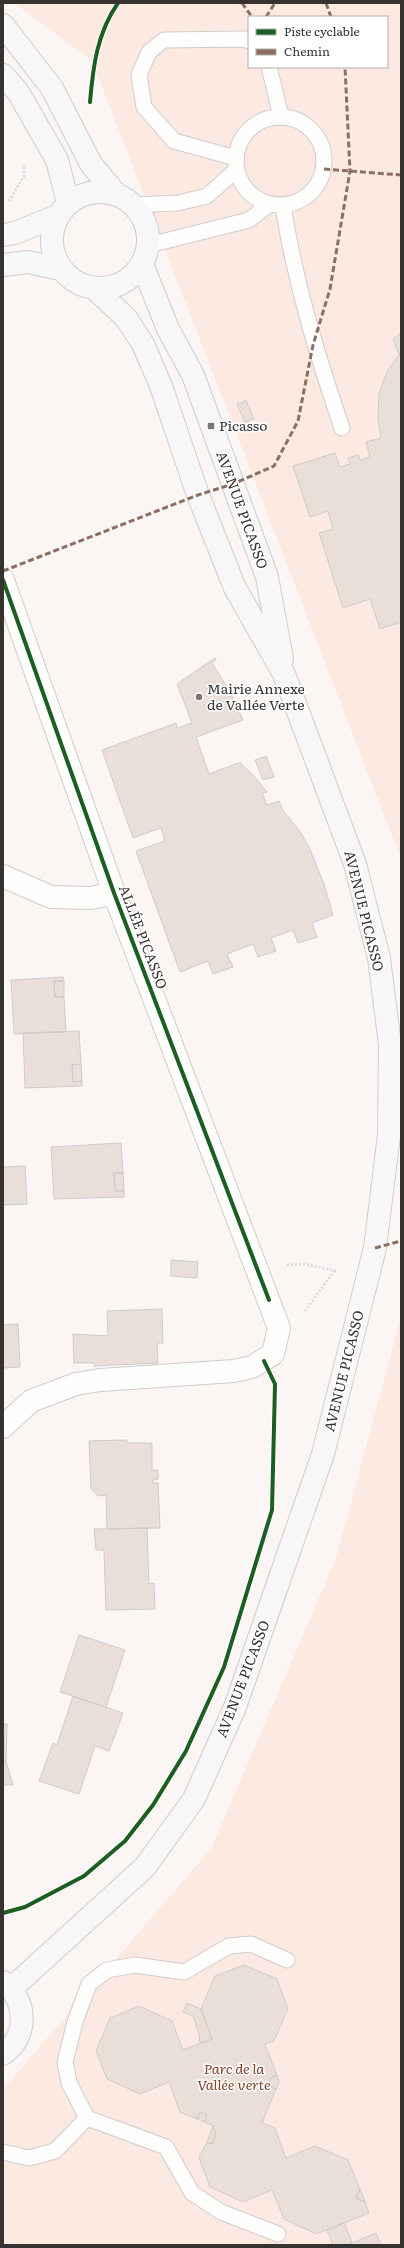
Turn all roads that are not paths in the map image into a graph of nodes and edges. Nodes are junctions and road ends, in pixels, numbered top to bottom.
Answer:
1 (3, 25) edge
2 (248, 40) edge
3 (269, 68) edge
4 (3, 75) edge
5 (281, 116) junction
6 (236, 164) junction
7 (115, 193) junction
8 (134, 205) junction
9 (276, 205) junction
10 (62, 210) junction
11 (3, 234) edge
12 (145, 254) junction
13 (3, 265) edge
14 (60, 269) junction
15 (94, 288) junction
16 (342, 428) dead end
17 (3, 580) edge
18 (284, 674) junction
19 (3, 876) edge
20 (114, 893) junction
21 (3, 1427) edge
22 (286, 1960) dead end
23 (8, 1985) edge
24 (3, 2054) edge
25 (87, 2118) junction
26 (3, 2152) edge
27 (278, 2234) dead end

1 - 7 street
2 - 6 lane
3 - 5 lane
4 - 10 street
5 - 6 lane
5 - 9 lane
6 - 8 lane
6 - 9 lane
7 - 8 street
7 - 10 street
8 - 12 street
9 - 12 lane
9 - 16 lane
10 - 11 street
10 - 14 street
12 - 15 street
12 - 18 street, AVENUE PICASSO
13 - 14 street
14 - 15 street
15 - 18 street, AVENUE PICASSO
17 - 20 street, ALLÉE PICASSO
18 - 23 street, AVENUE PICASSO
19 - 20 street
20 - 21 street, ALLÉE PICASSO
22 - 25 lane
23 - 24 street
25 - 26 lane
25 - 27 lane

